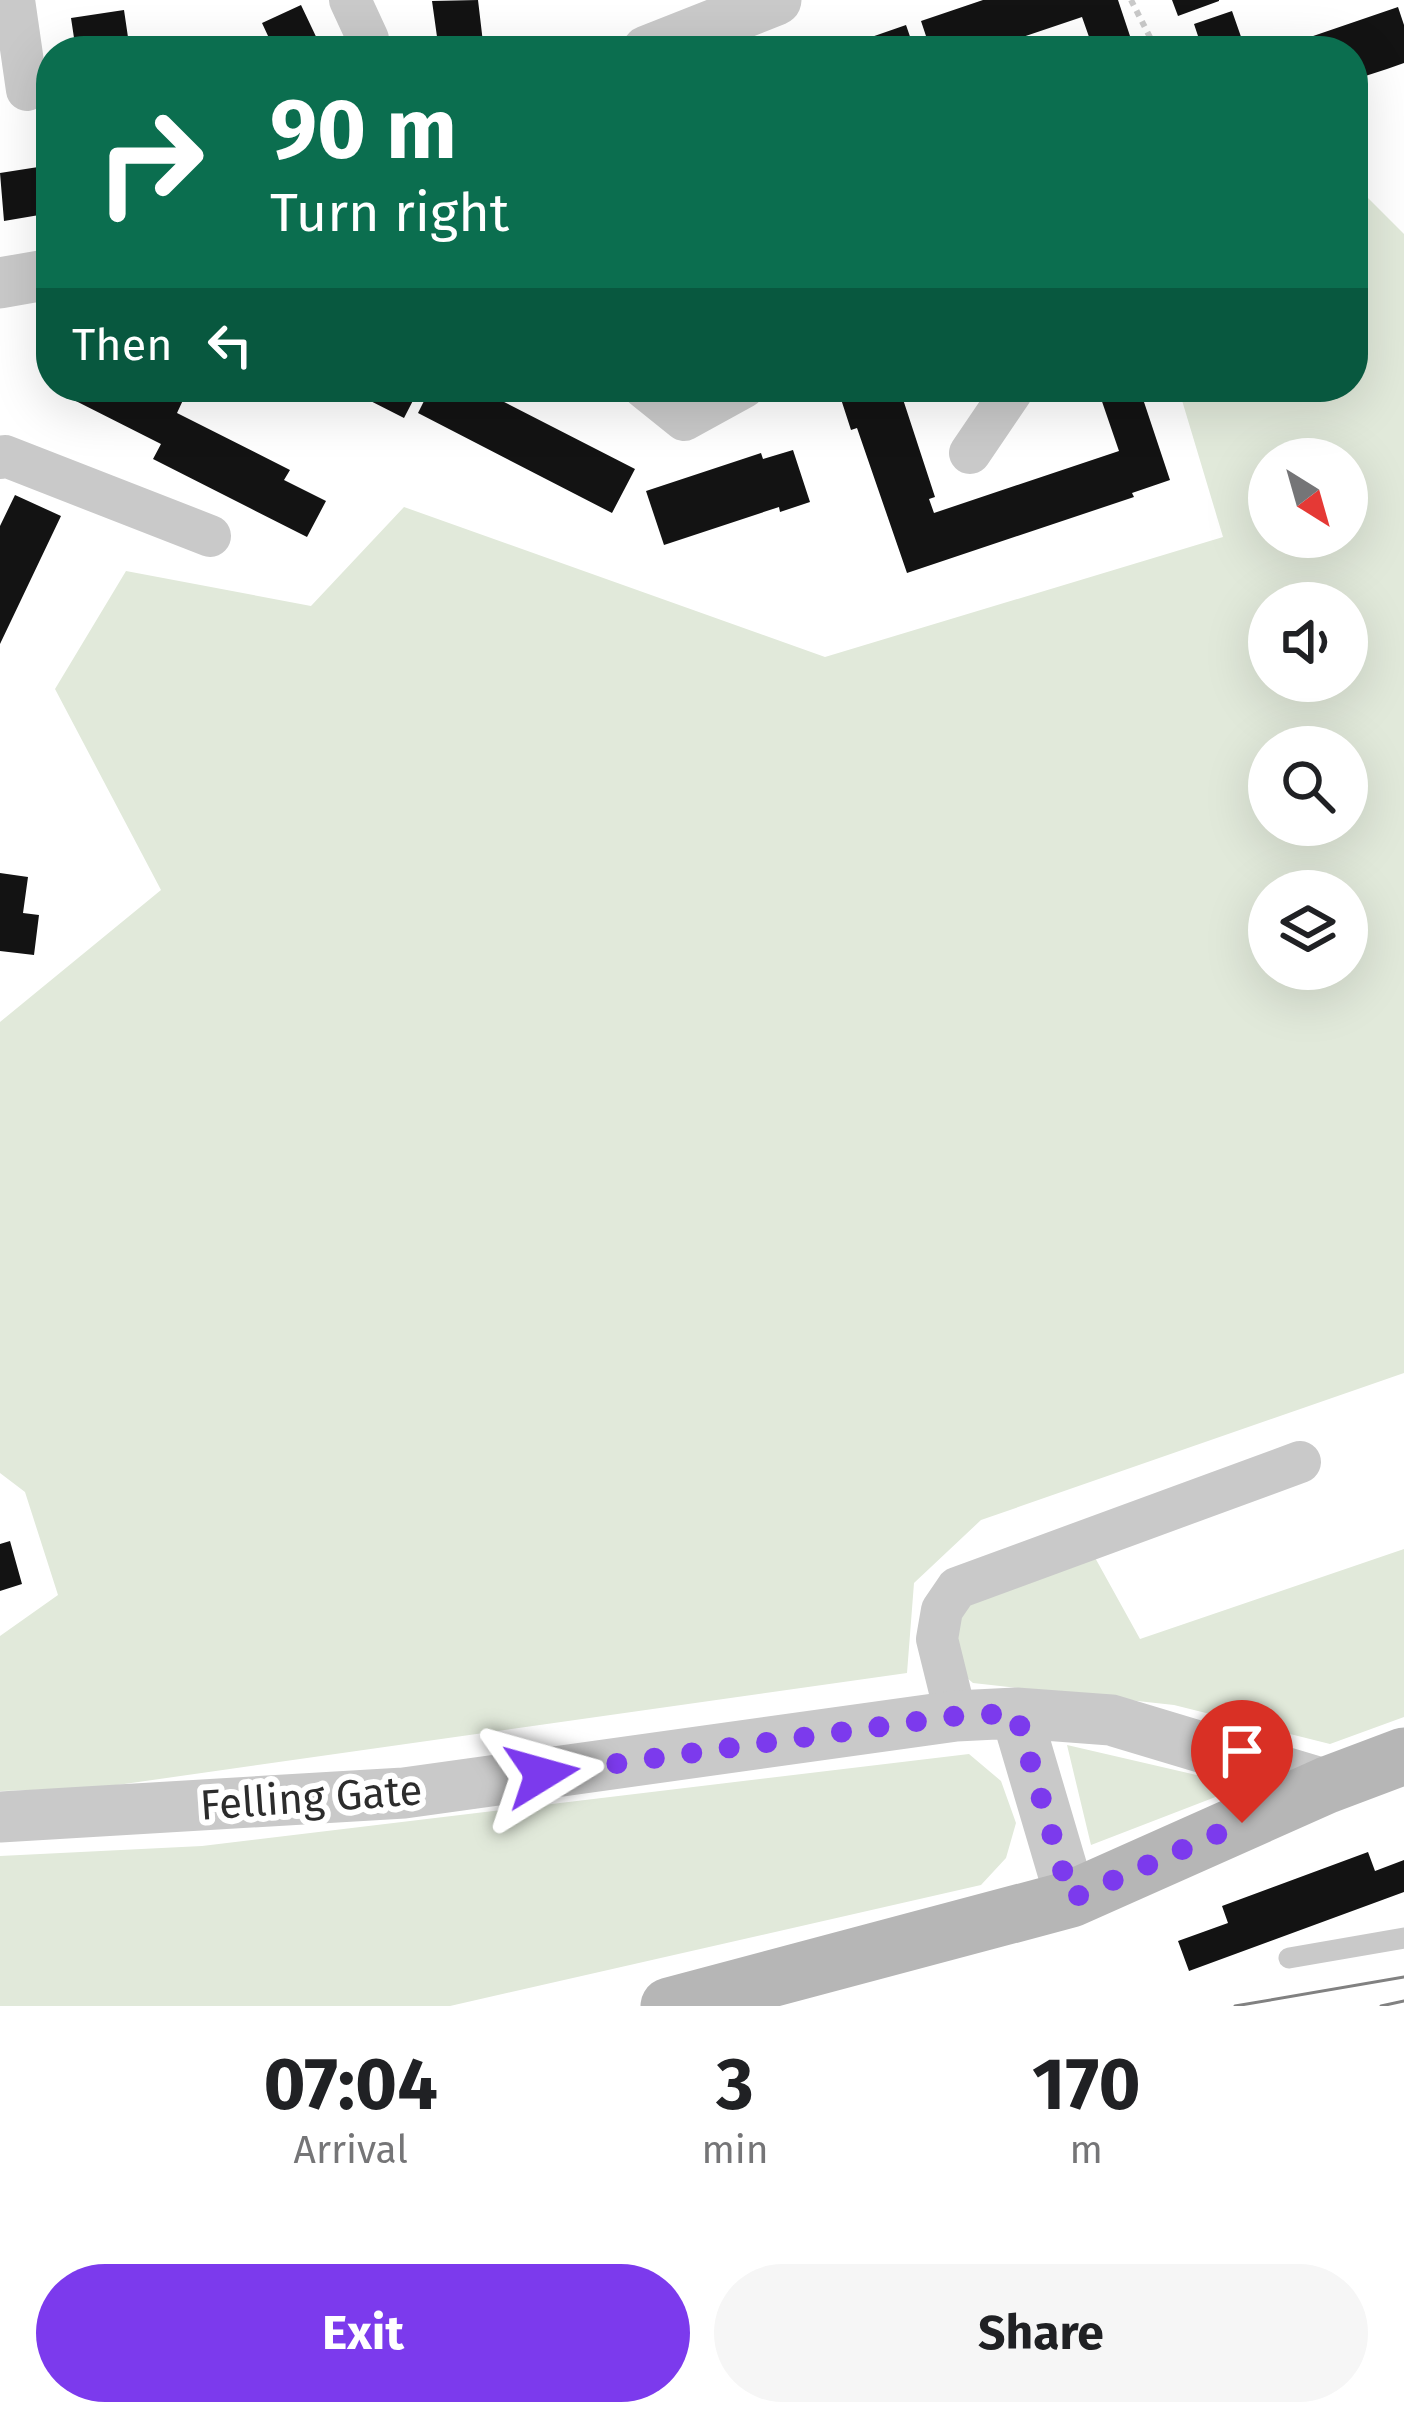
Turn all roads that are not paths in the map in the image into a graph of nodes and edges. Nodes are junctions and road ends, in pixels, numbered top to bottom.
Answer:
1 (14, 0) edge
2 (350, 0) edge
3 (776, 0) edge
4 (367, 36) edge
5 (708, 36) edge
6 (26, 90) edge
7 (36, 277) edge
8 (0, 284) edge
9 (662, 402) edge
10 (717, 402) edge
11 (1005, 402) edge
12 (970, 453) dead end
13 (0, 458) edge
14 (210, 536) dead end
15 (1300, 1462) dead end
16 (1016, 1713) junction
17 (956, 1716) junction
18 (1403, 1760) edge
19 (1327, 1785) junction
20 (0, 1817) edge
21 (1071, 1899) junction
22 (1404, 1937) edge
23 (1289, 1958) dead end
24 (669, 2006) edge

1 - 6 street
2 - 4 street
3 - 5 street
7 - 8 street
9 - 10 street
11 - 12 street
13 - 14 street
15 - 17 street
16 - 17 street, Felling Gate
16 - 19 street, Felling Gate
16 - 21 street
17 - 20 street, Felling Gate
18 - 19 main road
19 - 21 main road
21 - 24 main road
22 - 23 lane

